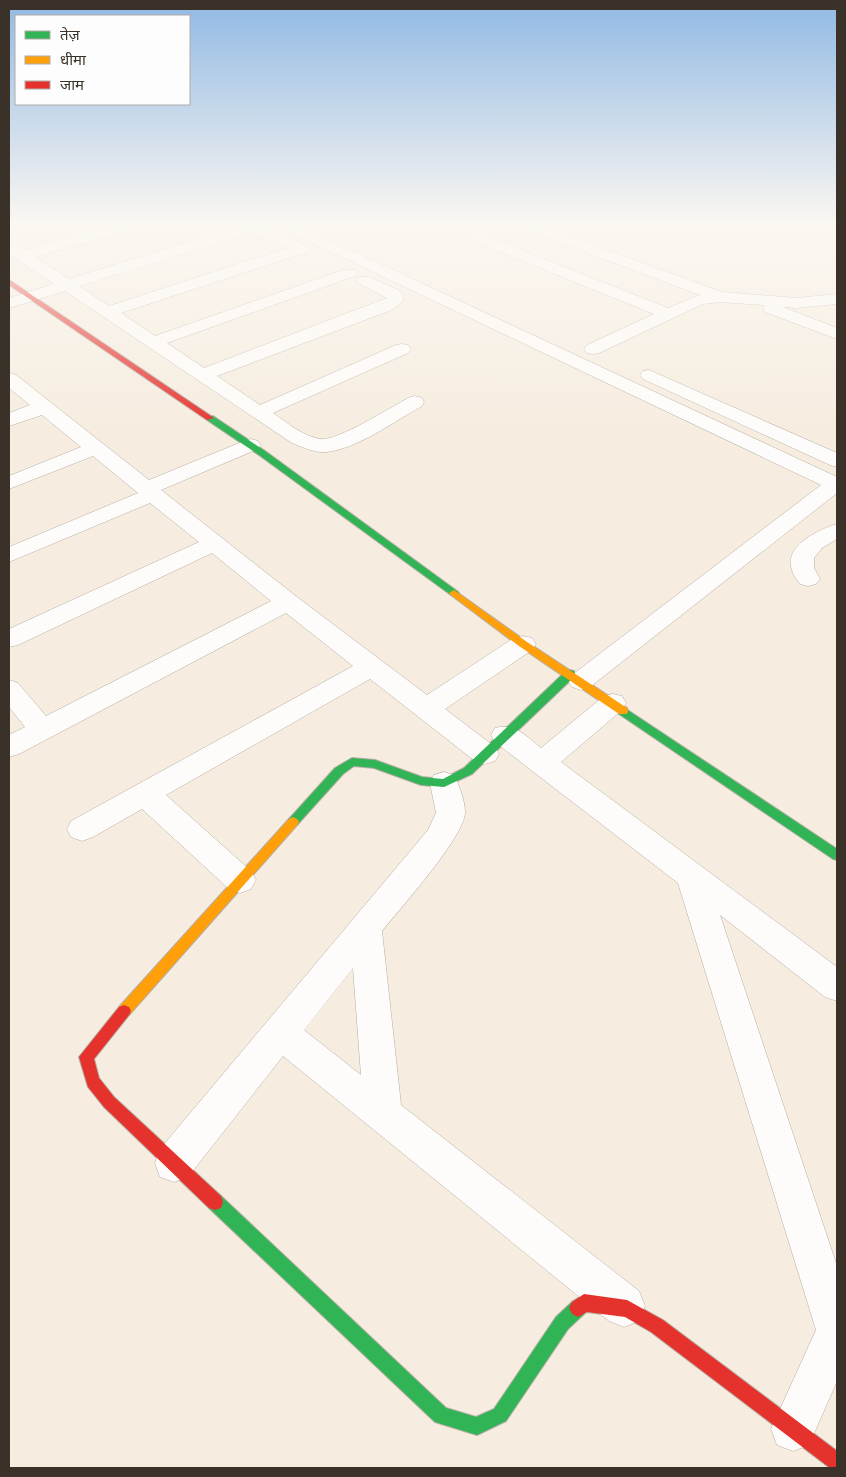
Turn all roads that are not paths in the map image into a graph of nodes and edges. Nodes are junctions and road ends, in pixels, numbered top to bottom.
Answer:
1 (26, 294) edge
2 (39, 294) edge
3 (81, 294) edge
4 (163, 294) edge
5 (290, 294) edge
6 (394, 294) edge
7 (434, 294) edge
8 (618, 294) edge
9 (712, 294) edge
10 (30, 297) junction
11 (720, 297) junction
12 (745, 298) junction
13 (837, 299) edge
14 (9, 303) edge
15 (108, 312) junction
16 (668, 314) junction
17 (837, 334) edge
18 (575, 340) dead end
19 (154, 342) junction
20 (402, 349) dead end
21 (592, 349) junction
22 (611, 357) dead end
23 (638, 370) dead end
24 (203, 375) junction
25 (9, 379) edge
26 (415, 402) dead end
27 (44, 407) junction
28 (259, 412) junction
29 (9, 420) edge
30 (251, 445) junction
31 (96, 448) junction
32 (837, 461) edge
33 (9, 483) edge
34 (837, 484) edge
35 (149, 491) junction
36 (837, 531) edge
37 (215, 543) junction
38 (9, 556) edge
39 (808, 579) dead end
40 (288, 602) junction
41 (9, 639) edge
42 (523, 644) junction
43 (371, 667) junction
44 (575, 678) junction
45 (9, 689) edge
46 (613, 703) junction
47 (425, 708) junction
48 (42, 730) junction
49 (495, 745) junction
50 (9, 747) edge
51 (542, 763) junction
52 (444, 783) junction
53 (145, 794) junction
54 (82, 829) dead end
55 (837, 855) edge
56 (691, 876) junction
57 (240, 880) junction
58 (366, 929) junction
59 (837, 986) edge
60 (281, 1033) junction
61 (383, 1114) junction
62 (174, 1163) junction
63 (627, 1309) junction
64 (837, 1331) edge
65 (793, 1429) junction
66 (837, 1462) edge

1 - 10 street
2 - 10 street
3 - 15 street
4 - 15 street
5 - 19 street
6 - 24 street
7 - 34 street
8 - 16 street
9 - 11 street
10 - 14 street
10 - 30 street
11 - 12 street
11 - 16 street
12 - 13 street
12 - 17 street
15 - 19 street
16 - 21 street
18 - 21 street
19 - 24 street
20 - 28 street
21 - 22 street
23 - 32 street
24 - 28 street
25 - 27 street
26 - 28 street
27 - 29 street
27 - 31 street
30 - 35 street
30 - 42 street
31 - 33 street
31 - 35 street
34 - 44 street
35 - 37 street
35 - 38 street
36 - 39 street
37 - 40 street
37 - 41 street
40 - 43 street
40 - 48 street
42 - 44 street
42 - 47 street
43 - 47 street
43 - 53 street
44 - 46 street
44 - 49 street
45 - 48 street
46 - 51 street
46 - 55 street
47 - 49 street
48 - 50 street
49 - 51 street
49 - 52 street
51 - 56 street
52 - 57 street
52 - 58 street
53 - 54 street
53 - 57 street
56 - 59 street
56 - 64 street
57 - 62 street
58 - 60 street
58 - 61 street
60 - 61 street
60 - 62 street
61 - 63 street
62 - 63 street
63 - 65 street
64 - 65 street
65 - 66 street

